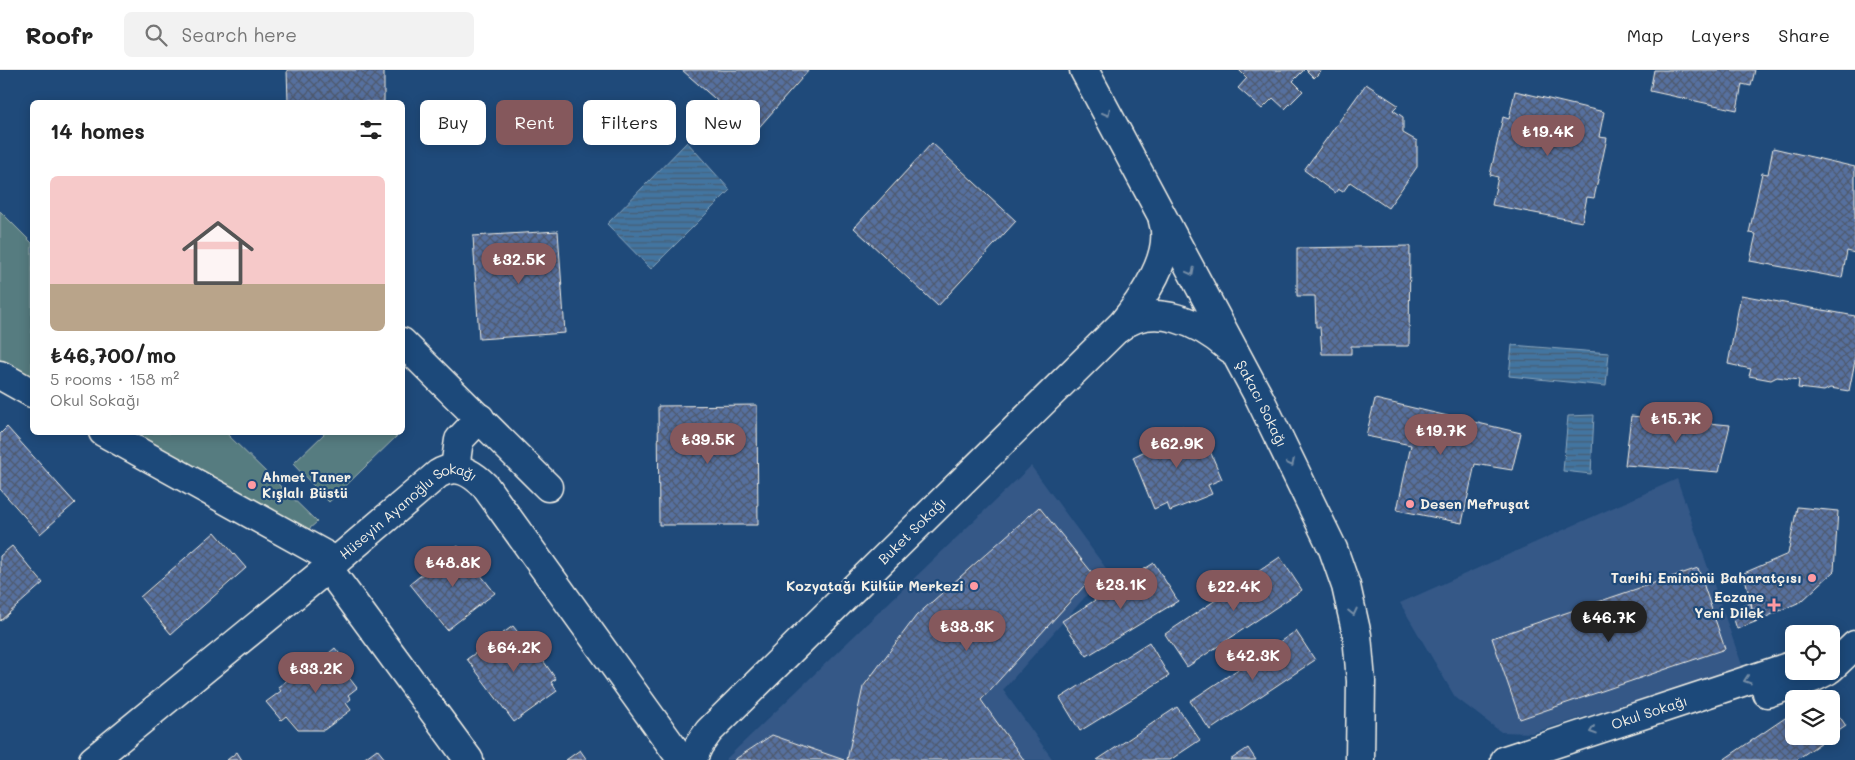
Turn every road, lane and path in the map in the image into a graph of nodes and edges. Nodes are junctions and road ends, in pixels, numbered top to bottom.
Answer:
1 (1084, 70) edge
2 (1160, 214) junction
3 (1118, 329) junction
4 (405, 345) edge
5 (1235, 353) junction
6 (0, 375) edge
7 (30, 392) edge
8 (480, 418) junction
9 (108, 435) edge
10 (455, 468) junction
11 (548, 487) dead end
12 (332, 564) junction
13 (1785, 667) edge
14 (1807, 680) edge
15 (92, 760) edge
16 (469, 760) edge
17 (682, 760) edge
18 (692, 760) edge
19 (1360, 760) edge
20 (1505, 760) edge
21 (1564, 760) edge

1 -> 2 street, Şakacı Sokağı
2 - 3 street, Buket Sokağı
2 -> 5 street, Şakacı Sokağı
3 - 5 street, Buket Sokağı
3 - 18 street, Buket Sokağı
4 - 8 street
5 -> 19 street, Şakacı Sokağı
6 - 7 street
8 - 10 street
8 - 11 street
9 - 12 street
10 - 12 street, Hüseyin Ayanoğlu Sokağı
10 - 17 street, Hüseyin Ayanoğlu Sokağı
12 - 15 street, Hüseyin Ayanoğlu Sokağı
12 - 16 street
13 -> 20 street, Okul Sokağı
14 - 21 street, Okul Sokağı

